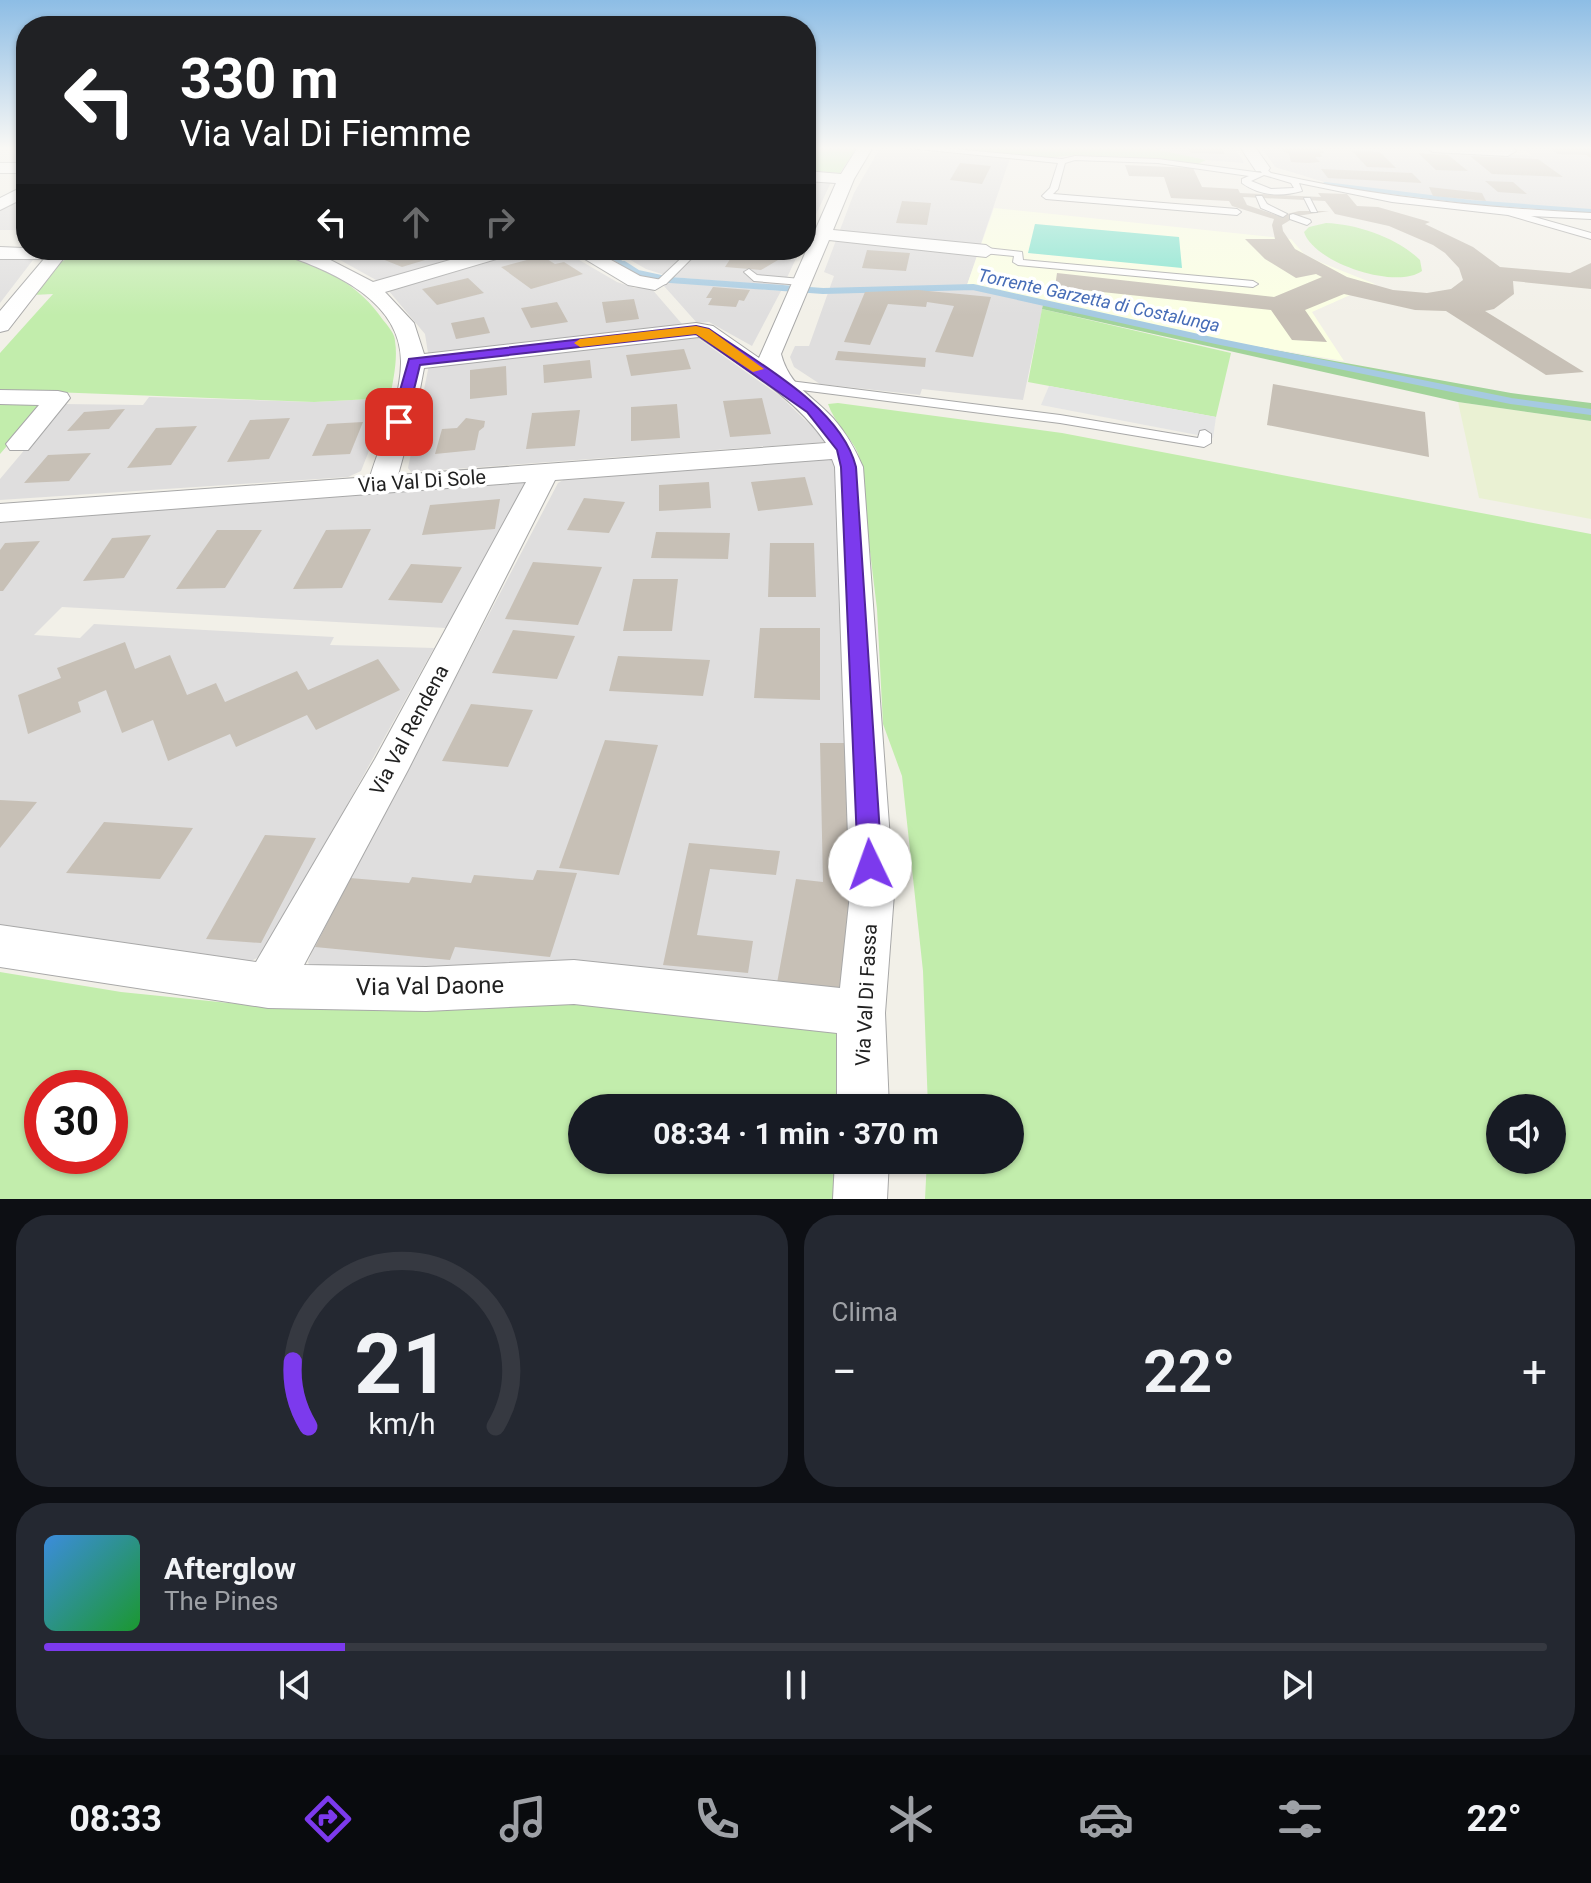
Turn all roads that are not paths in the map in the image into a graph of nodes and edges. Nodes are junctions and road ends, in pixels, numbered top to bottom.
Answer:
1 (836, 203) edge
2 (1129, 203) edge
3 (1263, 203) edge
4 (1308, 203) edge
5 (1428, 203) edge
6 (1237, 212) dead end
7 (1509, 212) junction
8 (1591, 216) edge
9 (1327, 220) dead end
10 (1307, 222) dead end
11 (823, 234) junction
12 (1591, 236) edge
13 (816, 249) edge
14 (986, 251) joint
15 (53, 260) edge
16 (316, 260) edge
17 (472, 260) edge
18 (597, 260) edge
19 (684, 260) edge
20 (811, 260) edge
21 (749, 272) dead end
22 (662, 281) joint
23 (1253, 284) dead end
24 (799, 287) junction
25 (372, 289) junction
26 (0, 325) edge
27 (770, 354) junction
28 (740, 356) junction
29 (414, 362) junction
30 (786, 388) junction
31 (0, 397) edge
32 (1205, 434) dead end
33 (19, 444) dead end
34 (844, 450) junction
35 (545, 472) junction
36 (381, 485) junction
37 (0, 513) edge
38 (0, 946) edge
39 (268, 986) junction
40 (861, 1013) junction
41 (863, 1094) edge
42 (861, 1174) edge
43 (860, 1199) edge

1 - 11 street
2 - 6 lane
3 - 10 lane
4 - 9 lane
5 - 7 lane
7 - 8 lane
7 - 12 lane
11 - 13 street
11 - 14 street
14 - 23 lane
15 - 26 street
16 - 25 street
17 - 25 street
18 - 22 street
19 - 22 lane
20 - 24 street
21 - 24 lane
24 - 27 street
25 - 29 street
27 - 28 street
27 - 30 street
28 - 29 street, Via Val Di Fassa
28 - 30 street, Via Val Di Fassa
29 - 36 street
30 - 32 lane
30 - 34 street, Via Val Di Fassa
31 - 33 street
34 - 35 street, Via Val Di Sole
34 - 40 street, Via Val Di Fassa
35 - 36 street, Via Val Di Sole
35 - 39 street, Via Val Rendena
36 - 37 street, Via Val Di Sole
38 - 39 street, Via Val Daone
39 - 40 street, Via Val Daone
40 - 41 street, Via Val Di Fassa
42 - 43 street

